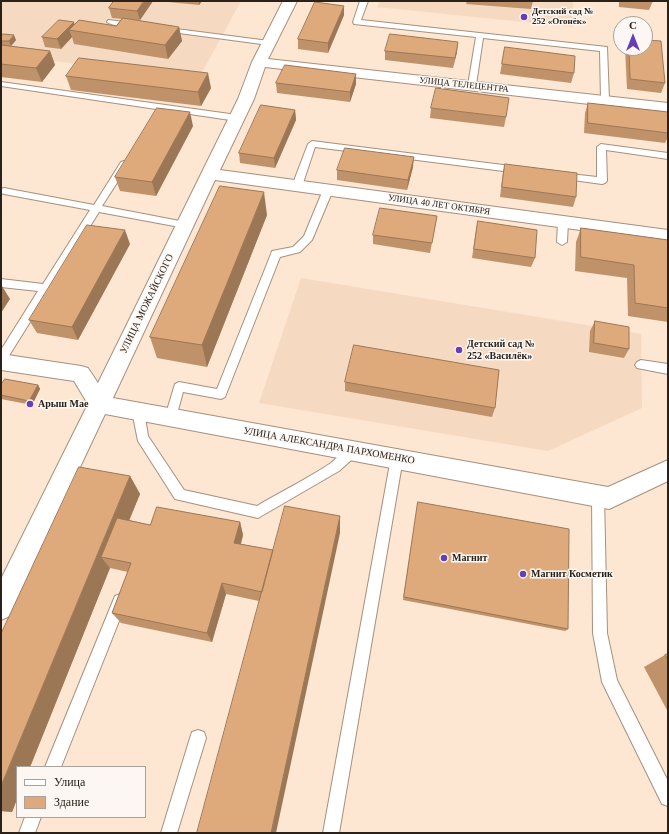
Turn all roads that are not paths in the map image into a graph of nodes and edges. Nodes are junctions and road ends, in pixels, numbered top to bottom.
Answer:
1 (290, 1) edge
2 (364, 1) edge
3 (111, 22) dead end
4 (142, 26) edge
5 (158, 28) edge
6 (480, 35) junction
7 (269, 43) junction
8 (259, 62) junction
9 (1, 84) edge
10 (472, 85) junction
11 (605, 100) junction
12 (668, 108) edge
13 (237, 118) junction
14 (129, 155) edge
15 (668, 156) edge
16 (532, 172) edge
17 (210, 174) junction
18 (555, 175) edge
19 (297, 186) junction
20 (328, 190) junction
21 (4, 191) dead end
22 (96, 209) junction
23 (563, 222) junction
24 (185, 225) junction
25 (668, 236) edge
26 (562, 242) dead end
27 (1, 283) edge
28 (46, 288) junction
29 (1, 360) edge
30 (641, 365) dead end
31 (668, 369) edge
32 (99, 404) junction
33 (138, 411) junction
34 (171, 417) junction
35 (354, 450) junction
36 (397, 458) junction
37 (668, 470) edge
38 (598, 495) junction
39 (122, 594) edge
40 (1, 607) edge
41 (198, 738) dead end
42 (53, 766) edge
43 (668, 798) edge
44 (33, 818) edge
45 (27, 833) edge
46 (169, 833) edge
47 (331, 833) edge

1 - 7 street, УЛИЦА МОЖАЙСКОГО
2 - 6 lane
3 - 4 lane
5 - 7 lane
6 - 10 lane
6 - 11 lane
7 - 8 street, УЛИЦА МОЖАЙСКОГО
8 - 10 street, УЛИЦА ТЕЛЕЦЕНТРА
8 - 13 street, УЛИЦА МОЖАЙСКОГО
9 - 13 lane
10 - 11 street, УЛИЦА ТЕЛЕЦЕНТРА
11 - 12 street, УЛИЦА ТЕЛЕЦЕНТРА
13 - 17 street, УЛИЦА МОЖАЙСКОГО
14 - 22 lane
15 - 18 lane
16 - 19 lane
17 - 19 street, УЛИЦА 40 ЛЕТ ОКТЯБРЯ
17 - 24 street, УЛИЦА МОЖАЙСКОГО
19 - 20 street, УЛИЦА 40 ЛЕТ ОКТЯБРЯ
20 - 23 street, УЛИЦА 40 ЛЕТ ОКТЯБРЯ
20 - 34 lane
21 - 22 lane
22 - 24 lane
22 - 28 lane
23 - 25 street, УЛИЦА 40 ЛЕТ ОКТЯБРЯ
23 - 26 lane
24 - 32 street, УЛИЦА МОЖАЙСКОГО
27 - 28 lane
28 - 29 lane
29 - 32 street
30 - 31 lane
32 - 33 street, УЛИЦА АЛЕКСАНДРА ПАРХОМЕНКО
32 - 40 street, УЛИЦА МОЖАЙСКОГО
33 - 34 street, УЛИЦА АЛЕКСАНДРА ПАРХОМЕНКО
33 - 35 lane
34 - 35 street, УЛИЦА АЛЕКСАНДРА ПАРХОМЕНКО
35 - 36 street, УЛИЦА АЛЕКСАНДРА ПАРХОМЕНКО
36 - 38 street, УЛИЦА АЛЕКСАНДРА ПАРХОМЕНКО
36 - 47 lane
37 - 38 street, УЛИЦА АЛЕКСАНДРА ПАРХОМЕНКО
38 - 43 lane
39 - 42 lane
41 - 46 lane
44 - 45 lane

